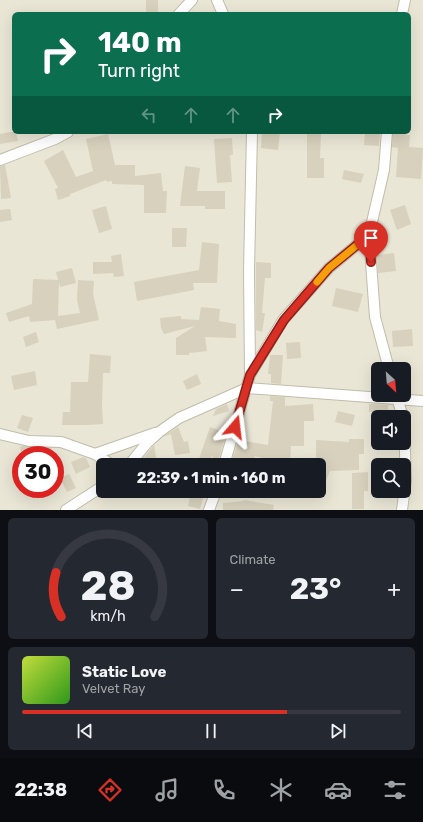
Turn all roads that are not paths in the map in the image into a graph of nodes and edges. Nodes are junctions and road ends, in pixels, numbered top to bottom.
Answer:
1 (192, 0) edge
2 (217, 0) edge
3 (405, 0) edge
4 (181, 12) edge
5 (222, 12) edge
6 (402, 12) edge
7 (65, 134) edge
8 (252, 134) edge
9 (388, 134) edge
10 (0, 160) edge
11 (369, 235) junction
12 (387, 362) edge
13 (250, 375) junction
14 (247, 388) junction
15 (371, 395) edge
16 (411, 399) edge
17 (423, 401) edge
18 (159, 432) junction
19 (0, 434) edge
20 (405, 450) edge
21 (94, 454) junction
22 (101, 458) edge
23 (134, 458) edge
24 (226, 458) edge
25 (96, 491) edge
26 (212, 498) edge
27 (66, 510) edge
28 (209, 510) edge
29 (402, 510) edge

1 - 4 street
2 - 5 street
3 - 6 street
7 - 10 street
8 - 13 street
9 - 11 street
11 - 12 street
11 - 13 street
13 - 14 street
14 - 15 street
14 - 18 street
14 - 24 street
16 - 17 street
18 - 21 street
18 - 23 street
19 - 21 street
20 - 29 street
21 - 22 street
25 - 27 street
26 - 28 street

